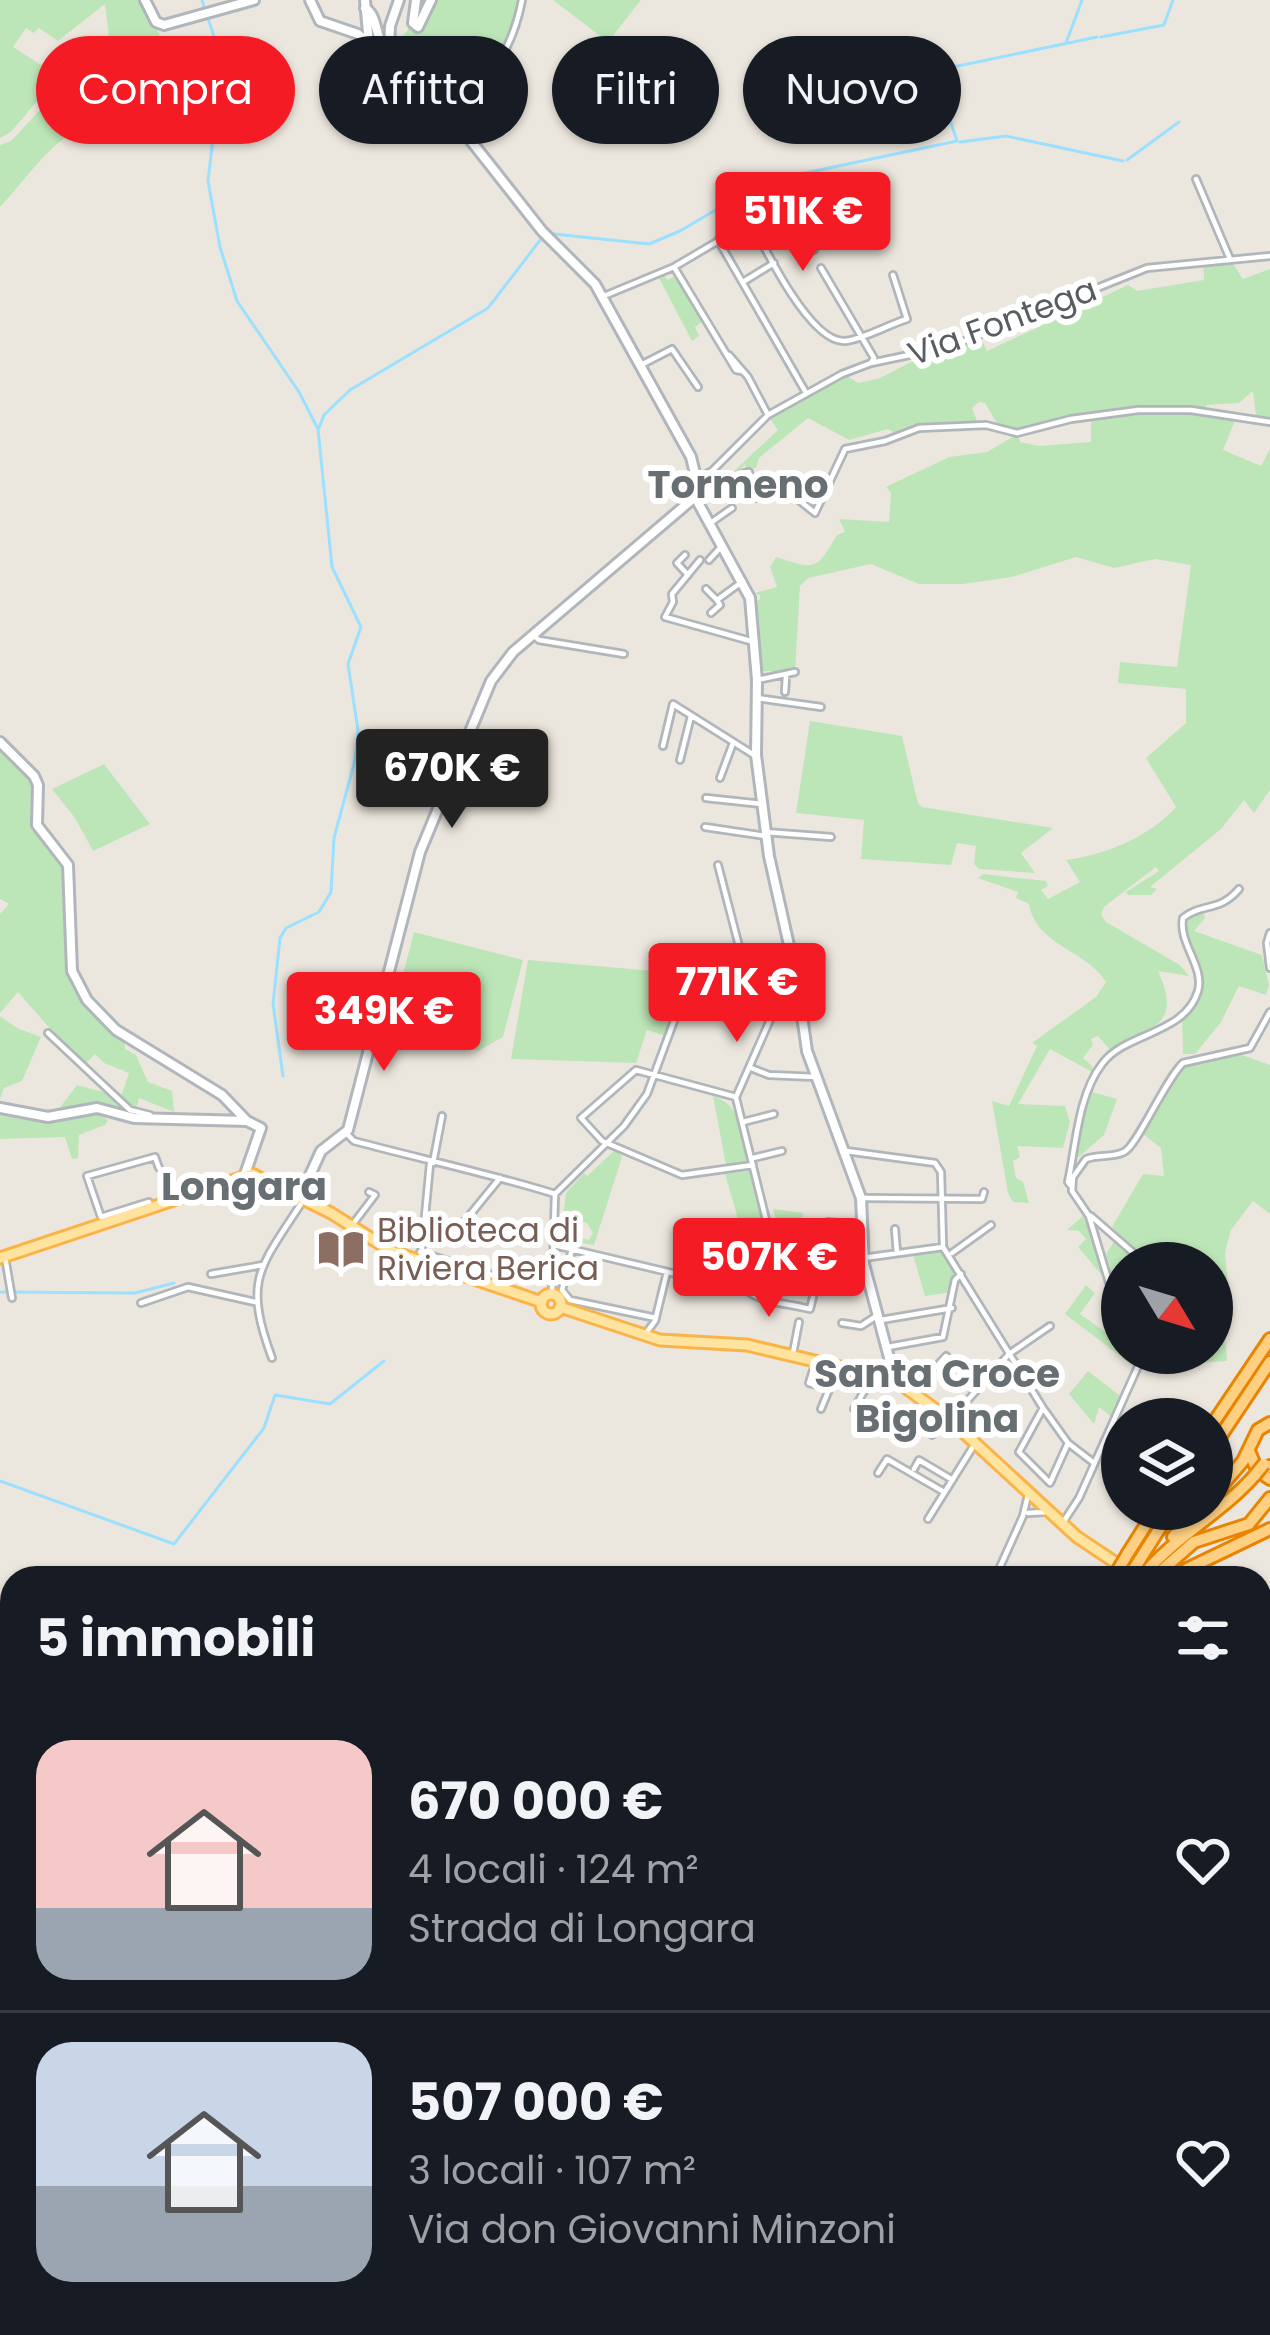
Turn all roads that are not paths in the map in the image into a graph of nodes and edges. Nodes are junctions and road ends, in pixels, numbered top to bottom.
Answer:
1 (145, 0) edge
2 (254, 0) edge
3 (310, 0) edge
4 (400, 0) edge
5 (416, 0) edge
6 (431, 0) edge
7 (522, 0) edge
8 (237, 2) edge
9 (365, 4) edge
10 (362, 33) junction
11 (364, 36) edge
12 (510, 36) edge
13 (473, 144) edge
14 (1196, 179) dead end
15 (734, 181) dead end
16 (751, 221) junction
17 (718, 240) junction
18 (814, 250) dead end
19 (1270, 256) edge
20 (1230, 259) junction
21 (774, 263) junction
22 (674, 267) junction
23 (821, 268) dead end
24 (893, 275) dead end
25 (742, 282) junction
26 (604, 296) junction
27 (862, 334) junction
28 (871, 363) junction
29 (641, 365) junction
30 (698, 386) dead end
31 (805, 391) junction
32 (768, 415) junction
33 (1270, 422) edge
34 (697, 479) junction
35 (695, 496) junction
36 (732, 508) dead end
37 (708, 519) junction
38 (693, 523) dead end
39 (723, 544) junction
40 (685, 555) dead end
41 (688, 575) junction
42 (742, 581) junction
43 (706, 589) dead end
44 (717, 600) junction
45 (711, 613) dead end
46 (533, 635) junction
47 (754, 642) junction
48 (624, 654) dead end
49 (795, 672) dead end
50 (786, 676) junction
51 (757, 680) junction
52 (784, 692) dead end
53 (757, 698) junction
54 (821, 707) dead end
55 (691, 716) junction
56 (0, 742) edge
57 (733, 743) junction
58 (663, 746) dead end
59 (756, 755) junction
60 (680, 760) dead end
61 (720, 778) dead end
62 (706, 798) dead end
63 (762, 804) junction
64 (705, 827) dead end
65 (765, 834) junction
66 (831, 837) dead end
67 (718, 865) dead end
68 (1239, 889) dead end
69 (1270, 933) edge
70 (791, 948) junction
71 (740, 950) junction
72 (777, 951) junction
73 (1270, 968) edge
74 (800, 993) junction
75 (782, 995) junction
76 (1270, 1012) edge
77 (48, 1033) dead end
78 (750, 1067) junction
79 (655, 1075) junction
80 (816, 1077) junction
81 (736, 1097) junction
82 (0, 1108) edge
83 (774, 1114) dead end
84 (442, 1116) dead end
85 (161, 1118) junction
86 (247, 1121) junction
87 (742, 1122) junction
88 (346, 1133) junction
89 (607, 1143) junction
90 (782, 1151) dead end
91 (846, 1151) junction
92 (753, 1161) junction
93 (431, 1164) junction
94 (159, 1168) dead end
95 (245, 1174) junction
96 (500, 1178) junction
97 (1072, 1187) junction
98 (369, 1192) dead end
99 (984, 1192) dead end
100 (555, 1194) junction
101 (302, 1198) junction
102 (861, 1198) junction
103 (942, 1198) junction
104 (149, 1202) dead end
105 (355, 1208) dead end
106 (362, 1214) junction
107 (1089, 1216) junction
108 (102, 1221) junction
109 (828, 1222) dead end
110 (407, 1223) dead end
111 (422, 1224) junction
112 (991, 1225) dead end
113 (352, 1226) junction
114 (865, 1226) junction
115 (895, 1229) dead end
116 (1120, 1242) edge
117 (554, 1245) junction
118 (943, 1246) junction
119 (572, 1249) junction
120 (421, 1254) junction
121 (898, 1254) junction
122 (950, 1254) junction
123 (775, 1256) junction
124 (1101, 1256) edge
125 (2, 1257) edge
126 (863, 1258) junction
127 (262, 1265) junction
128 (724, 1265) junction
129 (865, 1270) junction
130 (667, 1272) junction
131 (211, 1274) dead end
132 (961, 1274) junction
133 (501, 1278) dead end
134 (552, 1294) junction
135 (11, 1296) dead end
136 (814, 1297) dead end
137 (255, 1302) junction
138 (542, 1302) junction
139 (141, 1303) dead end
140 (560, 1307) junction
141 (952, 1308) junction
142 (879, 1318) junction
143 (655, 1320) junction
144 (799, 1322) dead end
145 (842, 1323) dead end
146 (1049, 1326) dead end
147 (642, 1335) junction
148 (1270, 1339) edge
149 (660, 1340) junction
150 (888, 1347) junction
151 (793, 1353) junction
152 (1010, 1354) junction
153 (272, 1358) dead end
154 (816, 1360) junction
155 (951, 1360) dead end
156 (1270, 1362) edge
157 (838, 1366) junction
158 (1134, 1374) edge
159 (873, 1375) junction
160 (895, 1381) junction
161 (816, 1385) dead end
162 (914, 1391) junction
163 (1230, 1398) edge
164 (925, 1400) junction
165 (1043, 1408) junction
166 (821, 1409) dead end
167 (913, 1417) junction
168 (948, 1418) junction
169 (1233, 1418) edge
170 (882, 1419) dead end
171 (1268, 1423) edge
172 (923, 1424) dead end
173 (907, 1427) dead end
174 (932, 1435) dead end
175 (976, 1442) junction
176 (1068, 1443) junction
177 (1249, 1450) junction
178 (1094, 1463) junction
179 (946, 1464) dead end
180 (914, 1469) dead end
181 (1266, 1469) edge
182 (956, 1470) junction
183 (1233, 1470) edge
184 (878, 1473) dead end
185 (951, 1479) junction
186 (944, 1492) junction
187 (1032, 1498) junction
188 (1270, 1498) edge
189 (1051, 1514) junction
190 (1026, 1515) junction
191 (928, 1519) dead end
192 (1062, 1524) junction
193 (1270, 1529) edge
194 (1152, 1530) edge
195 (1163, 1530) edge
196 (1179, 1530) edge
197 (1217, 1555) junction
198 (1002, 1566) edge
199 (1132, 1566) edge
200 (1145, 1566) edge
201 (1147, 1566) edge
202 (1148, 1566) edge
203 (1152, 1566) edge
204 (1155, 1566) edge
205 (1195, 1566) edge
206 (1210, 1566) edge

1 - 8 street
2 - 8 street
3 - 10 street
4 - 9 street
5 - 6 street
7 - 12 street
9 - 10 street
10 - 11 street
13 - 26 street
14 - 20 street
15 - 16 street
16 - 17 street
16 - 18 street
16 - 21 street
17 - 22 street
17 - 25 street
19 - 20 street, Via Fontega
20 - 28 street, Via Fontega
21 - 25 street
21 - 27 street
22 - 26 street
22 - 32 street
23 - 27 street
24 - 27 street
25 - 31 street
26 - 29 street
27 - 28 street
28 - 31 street, Via Fontega
29 - 30 street
29 - 34 street
31 - 32 street, Via Fontega
32 - 34 street, Via Fontega
33 - 35 street
34 - 35 street
35 - 37 street
35 - 46 street
36 - 37 street
37 - 38 street
37 - 39 street
39 - 41 street
39 - 42 street
40 - 41 street
41 - 47 street
42 - 44 street
42 - 47 street
43 - 44 street
44 - 45 street
46 - 48 street
46 - 88 street
47 - 51 street
49 - 50 street
50 - 51 street
50 - 52 street
51 - 53 street
53 - 54 street
53 - 59 street
55 - 57 street
55 - 58 street
55 - 60 street
56 - 86 street
57 - 59 street
57 - 61 street
59 - 63 street
62 - 63 street
63 - 65 street
64 - 65 street
65 - 66 street
65 - 70 street
67 - 71 street
68 - 97 street
69 - 73 street
70 - 72 street
70 - 74 street
71 - 72 street
71 - 79 street
72 - 75 street
74 - 75 street
74 - 80 street
75 - 78 street
76 - 97 street
77 - 85 street
78 - 80 street
78 - 81 street
79 - 81 street
79 - 89 street
79 - 89 street
80 - 91 street
81 - 87 street
82 - 85 street
83 - 87 street
84 - 93 street
85 - 86 street
86 - 95 street
87 - 92 street
88 - 93 street
88 - 101 street
89 - 92 street
89 - 100 street
90 - 92 street
91 - 102 street
91 - 103 street
92 - 123 street
93 - 96 street
93 - 111 street
94 - 108 street
95 - 101 main road
95 - 108 main road
96 - 100 street
96 - 111 street
97 - 107 street
98 - 106 street
99 - 103 street
100 - 117 street
101 - 113 main road
101 - 127 street
102 - 103 street
102 - 114 street
103 - 118 street
104 - 108 street
105 - 106 street
106 - 113 street
107 - 116 street
107 - 124 street
108 - 125 main road
109 - 114 street
110 - 111 street
111 - 120 street
112 - 122 street
113 - 120 main road
114 - 126 street
115 - 121 street
117 - 119 street
117 - 134 street
118 - 121 street
118 - 122 street
119 - 130 street
119 - 143 street
120 - 133 street
120 - 138 main road
121 - 126 street
122 - 132 street
123 - 128 street
123 - 129 street
125 - 135 street
126 - 129 street
127 - 131 street
127 - 137 street
128 - 130 street
128 - 136 street
129 - 142 street
130 - 143 street
132 - 141 street
132 - 152 street
134 - 138 main road
134 - 140 main road
137 - 139 street
137 - 153 street
138 - 140 main road
140 - 147 main road
141 - 142 street
141 - 150 street
142 - 145 street
142 - 150 street
143 - 147 street
143 - 149 street
144 - 151 street
146 - 152 street
147 - 149 main road
148 - 163 highway
149 - 151 main road
150 - 160 street
151 - 154 main road
152 - 165 street
152 - 168 street
154 - 157 main road
154 - 161 street
155 - 162 street
156 - 169 highway
157 - 159 main road
157 - 166 street
158 - 178 street
159 - 160 main road
159 - 170 street
160 - 162 main road
162 - 164 main road
164 - 167 street
164 - 168 main road
165 - 176 street
165 - 176 street
167 - 172 street
167 - 173 street
168 - 174 street
168 - 175 main road
171 - 177 highway
175 - 182 street
175 - 187 main road
176 - 178 street
177 - 181 highway
177 - 183 highway
178 - 192 street
179 - 182 street
180 - 185 street
181 - 203 highway
182 - 185 street
184 - 186 street
185 - 186 street
186 - 191 street
187 - 189 main road
187 - 190 street
188 - 204 highway
189 - 190 street
189 - 192 main road
190 - 198 street
192 - 199 main road
193 - 197 highway
194 - 200 highway
195 - 201 highway
196 - 202 highway
197 - 205 highway
197 - 206 highway

